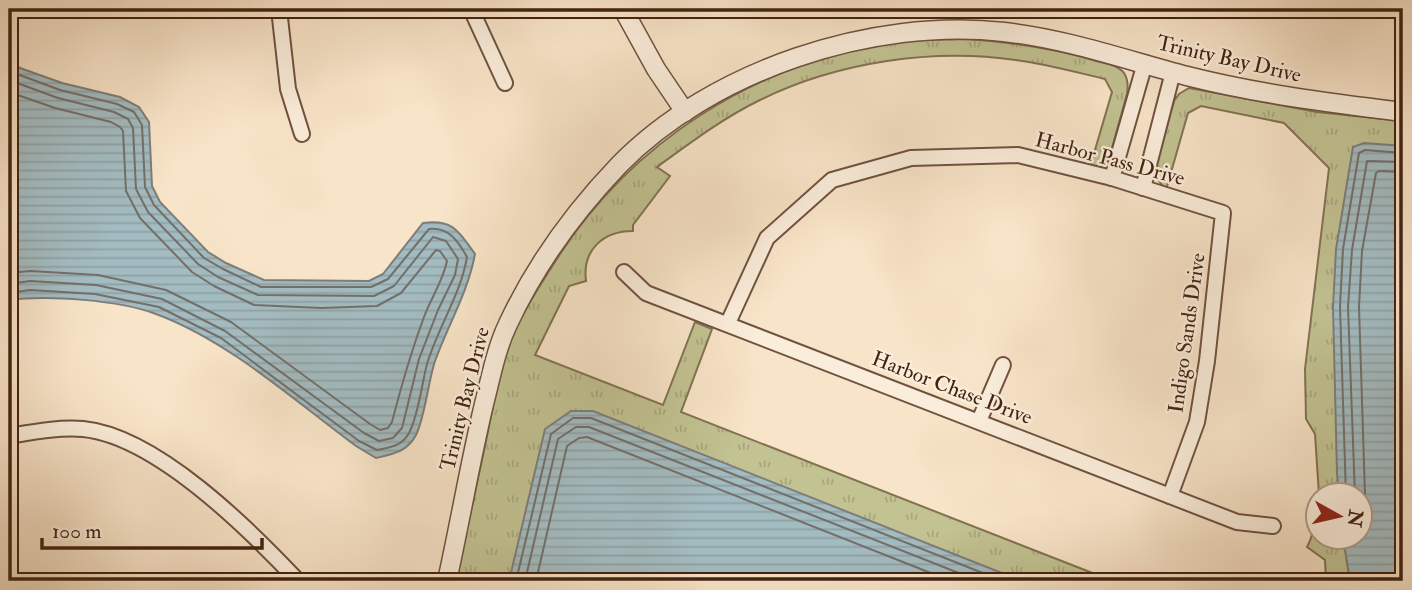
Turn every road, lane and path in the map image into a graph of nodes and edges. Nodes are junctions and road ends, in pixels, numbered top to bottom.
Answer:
1 (279, 9) edge
2 (471, 9) edge
3 (623, 9) edge
4 (1144, 64) junction
5 (1173, 72) junction
6 (505, 83) dead end
7 (1403, 111) edge
8 (685, 112) junction
9 (302, 134) dead end
10 (1112, 178) junction
11 (1143, 188) junction
12 (1223, 213) joint
13 (624, 272) dead end
14 (728, 323) junction
15 (1003, 365) dead end
16 (979, 421) junction
17 (9, 436) edge
18 (1170, 496) junction
19 (1273, 526) dead end
20 (298, 581) edge
21 (447, 581) edge

1 - 9 street
2 - 6 street
3 - 8 street
4 - 5 street, Trinity Bay Drive
4 - 8 street, Trinity Bay Drive
4 - 10 street
5 - 7 street, Trinity Bay Drive
5 - 11 street
8 - 21 street, Trinity Bay Drive
10 - 11 street, Harbor Pass Drive
10 - 14 street, Harbor Pass Drive
11 - 12 street, Harbor Pass Drive
12 - 18 street, Indigo Sands Drive
13 - 14 street, Harbor Chase Drive
14 - 16 street, Harbor Chase Drive
15 - 16 street
16 - 18 street, Harbor Chase Drive
17 - 20 street
18 - 19 street, Harbor Chase Drive

